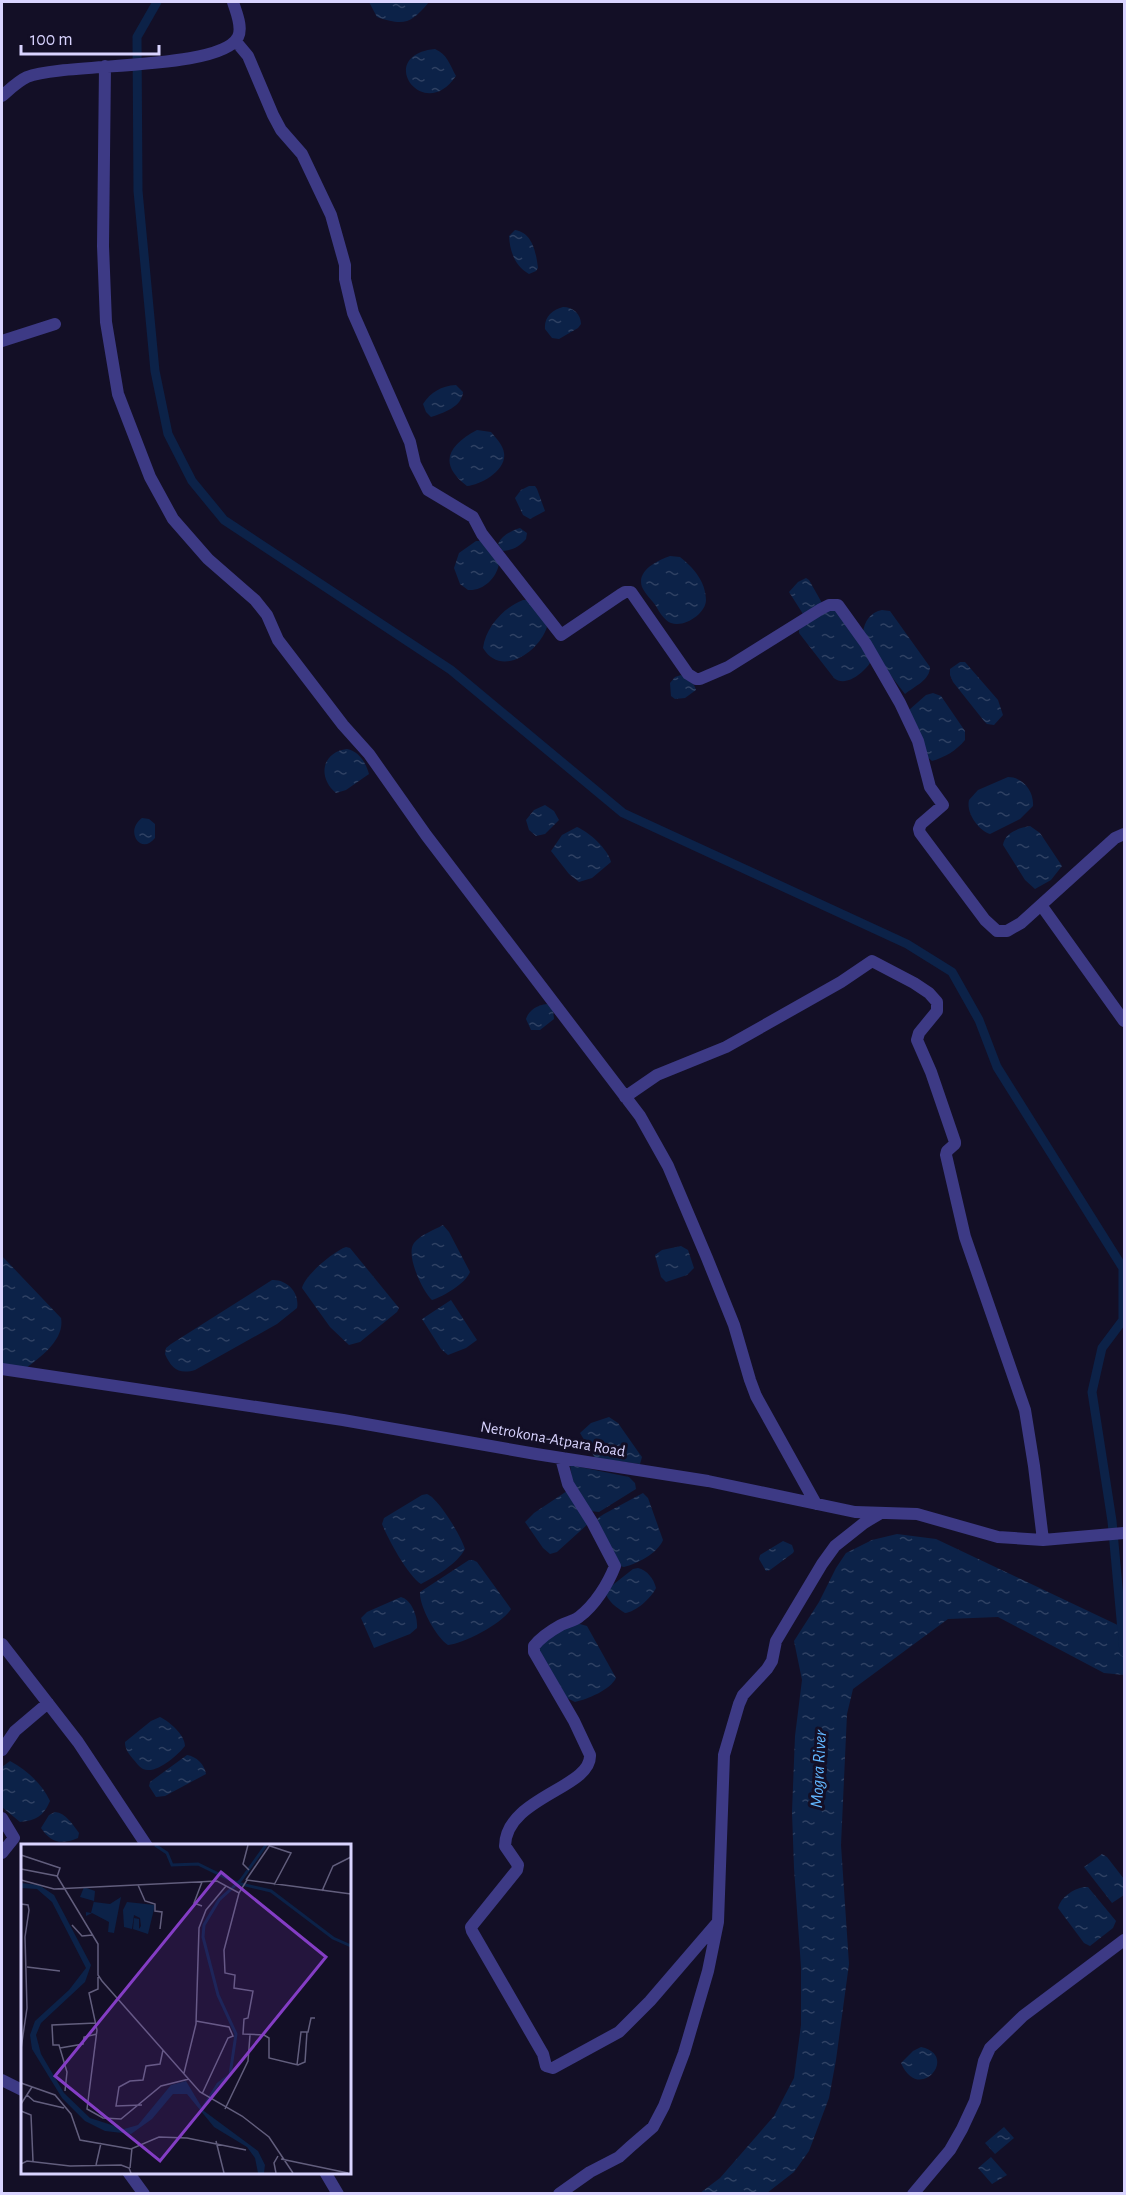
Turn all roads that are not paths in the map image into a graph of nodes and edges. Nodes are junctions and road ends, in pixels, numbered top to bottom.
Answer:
1 (233, 2) edge
2 (233, 43) junction
3 (105, 66) junction
4 (2, 96) edge
5 (55, 324) dead end
6 (2, 341) edge
7 (1125, 834) edge
8 (1041, 905) junction
9 (1125, 1021) edge
10 (625, 1097) junction
11 (2, 1369) edge
12 (561, 1458) junction
13 (816, 1504) junction
14 (880, 1514) junction
15 (1125, 1533) edge
16 (1043, 1540) junction
17 (2, 1644) edge
18 (48, 1703) junction
19 (2, 1750) edge
20 (2, 1818) edge
21 (146, 1844) edge
22 (2, 1852) edge
23 (718, 1922) junction
24 (1125, 1940) edge
25 (2, 2080) edge
26 (21, 2090) edge
27 (130, 2174) edge
28 (326, 2174) edge
29 (144, 2193) edge
30 (338, 2193) edge
31 (559, 2193) edge
32 (913, 2193) edge

1 - 2 street
2 - 3 street
2 - 8 street
3 - 4 street
3 - 10 street
5 - 6 street
7 - 8 street
8 - 9 street
10 - 13 street
10 - 16 street
11 - 12 street, Netrokona-Atpara Road
12 - 13 street, Netrokona-Atpara Road
12 - 23 street
13 - 14 street, Netrokona-Atpara Road
14 - 16 street, Netrokona-Atpara Road
14 - 23 street
15 - 16 street, Netrokona-Atpara Road
17 - 18 street
18 - 19 street
18 - 21 street
20 - 22 street
23 - 31 street
24 - 32 street
25 - 26 street
27 - 29 street
28 - 30 street

